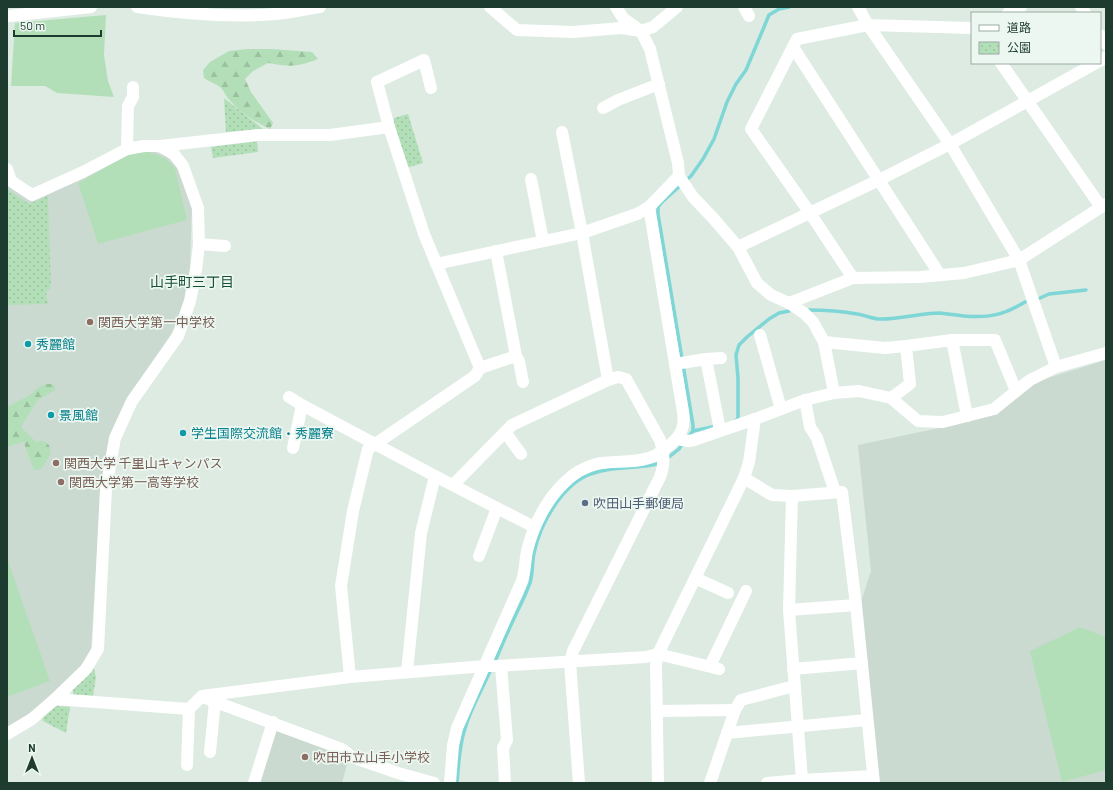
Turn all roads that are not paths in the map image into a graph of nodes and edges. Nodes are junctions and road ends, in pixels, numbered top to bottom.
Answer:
1 (91, 7) edge
2 (137, 7) edge
3 (320, 7) edge
4 (490, 7) edge
5 (616, 7) edge
6 (676, 7) edge
7 (858, 7) edge
8 (1021, 7) edge
9 (1010, 12) edge
10 (8, 16) edge
11 (868, 25) junction
12 (971, 28) edge
13 (641, 31) junction
14 (793, 47) junction
15 (1002, 64) edge
16 (1094, 64) edge
17 (659, 84) junction
18 (134, 87) dead end
19 (431, 88) dead end
20 (1027, 101) junction
21 (603, 108) dead end
22 (389, 127) junction
23 (562, 132) dead end
24 (950, 144) junction
25 (160, 146) junction
26 (127, 149) junction
27 (7, 169) edge
28 (531, 179) dead end
29 (879, 180) junction
30 (683, 181) junction
31 (1104, 205) edge
32 (649, 207) junction
33 (810, 213) junction
34 (582, 233) junction
35 (543, 241) junction
36 (199, 244) junction
37 (225, 246) dead end
38 (738, 247) junction
39 (496, 251) junction
40 (1019, 260) junction
41 (436, 264) junction
42 (940, 275) junction
43 (853, 278) junction
44 (789, 303) junction
45 (760, 335) dead end
46 (952, 340) junction
47 (824, 342) junction
48 (906, 346) junction
49 (1106, 353) edge
50 (516, 356) junction
51 (721, 358) dead end
52 (706, 359) junction
53 (681, 363) junction
54 (480, 368) junction
55 (1056, 368) junction
56 (608, 380) junction
57 (524, 382) dead end
58 (1016, 391) junction
59 (834, 393) junction
60 (289, 397) dead end
61 (891, 398) junction
62 (805, 400) junction
63 (302, 405) junction
64 (781, 409) junction
65 (967, 416) junction
66 (755, 419) junction
67 (720, 430) junction
68 (505, 432) junction
69 (682, 440) junction
70 (375, 444) junction
71 (293, 448) dead end
72 (663, 450) junction
73 (521, 454) dead end
74 (435, 476) junction
75 (744, 478) junction
76 (453, 485) junction
77 (835, 492) junction
78 (792, 496) junction
79 (497, 508) junction
80 (534, 527) junction
81 (479, 556) dead end
82 (696, 578) junction
83 (746, 591) dead end
84 (728, 593) dead end
85 (856, 605) junction
86 (789, 610) junction
87 (658, 654) junction
88 (570, 662) junction
89 (862, 663) junction
90 (492, 666) junction
91 (793, 669) junction
92 (407, 672) junction
93 (350, 677) junction
94 (794, 686) junction
95 (202, 696) junction
96 (55, 699) junction
97 (215, 701) junction
98 (189, 709) junction
99 (736, 710) junction
100 (657, 711) junction
101 (867, 720) junction
102 (273, 722) junction
103 (798, 727) junction
104 (728, 733) junction
105 (7, 734) edge
106 (210, 752) dead end
107 (187, 765) dead end
108 (802, 780) junction
109 (874, 780) edge
110 (254, 783) edge
111 (434, 783) edge
112 (450, 783) edge
113 (505, 783) edge
114 (579, 783) edge
115 (658, 783) edge
116 (710, 783) edge
117 (767, 783) edge

1 - 10 street
2 - 3 street
4 - 13 street
5 - 13 street
6 - 13 street
7 - 11 street
8 - 9 street
11 - 12 street
11 - 14 street
11 - 24 street
13 - 17 street
14 - 29 street
14 - 33 street
15 - 20 street
16 - 20 street
17 - 21 street
17 - 30 street
18 - 26 street
19 - 22 street
20 - 24 street
20 - 31 street
22 - 25 street
22 - 41 street
23 - 34 street
24 - 29 street
24 - 40 street
25 - 26 street
25 - 36 street
26 - 27 street
28 - 35 street
29 - 33 street
29 - 42 street
30 - 32 street
30 - 38 street
31 - 40 street
32 - 34 street
32 - 53 street
33 - 38 street
33 - 43 street
34 - 35 street
34 - 56 street
35 - 39 street
36 - 37 street
36 - 96 street
38 - 44 street
39 - 41 street
39 - 50 street
40 - 42 street
40 - 55 street
41 - 54 street
42 - 43 street
43 - 44 street
44 - 47 street
45 - 64 street
46 - 48 street
46 - 58 street
46 - 65 street
47 - 48 street
47 - 59 street
48 - 61 street
49 - 55 street
50 - 54 street
50 - 57 street
51 - 52 street
52 - 53 street
52 - 67 street
53 - 69 street
54 - 70 street
55 - 58 street
56 - 68 street
56 - 72 street
58 - 65 street
59 - 61 street
59 - 62 street
60 - 63 street
61 - 65 street
62 - 64 street
62 - 77 street
63 - 70 street
63 - 71 street
64 - 66 street
66 - 67 street
66 - 75 street
67 - 69 street
68 - 73 street
68 - 76 street
69 - 72 street
70 - 74 street
70 - 93 street
72 - 80 street
72 - 88 street
74 - 76 street
74 - 92 street
75 - 78 street
75 - 82 street
76 - 79 street
77 - 78 street
77 - 85 street
78 - 86 street
79 - 80 street
79 - 81 street
80 - 90 street
82 - 84 street
82 - 87 street
83 - 87 street
85 - 86 street
85 - 89 street
86 - 91 street
87 - 88 street
87 - 100 street
88 - 90 street
88 - 114 street
89 - 91 street
89 - 101 street
90 - 92 street
90 - 112 street
90 - 113 street
91 - 94 street
92 - 93 street
93 - 95 street
94 - 99 street
94 - 103 street
95 - 97 street
95 - 98 street
96 - 98 street
96 - 105 street
97 - 102 street
97 - 106 street
98 - 107 street
99 - 100 street
99 - 104 street
100 - 115 street
101 - 103 street
101 - 109 street
102 - 110 street
102 - 111 street
103 - 104 street
103 - 108 street
104 - 116 street
108 - 109 street
108 - 117 street

